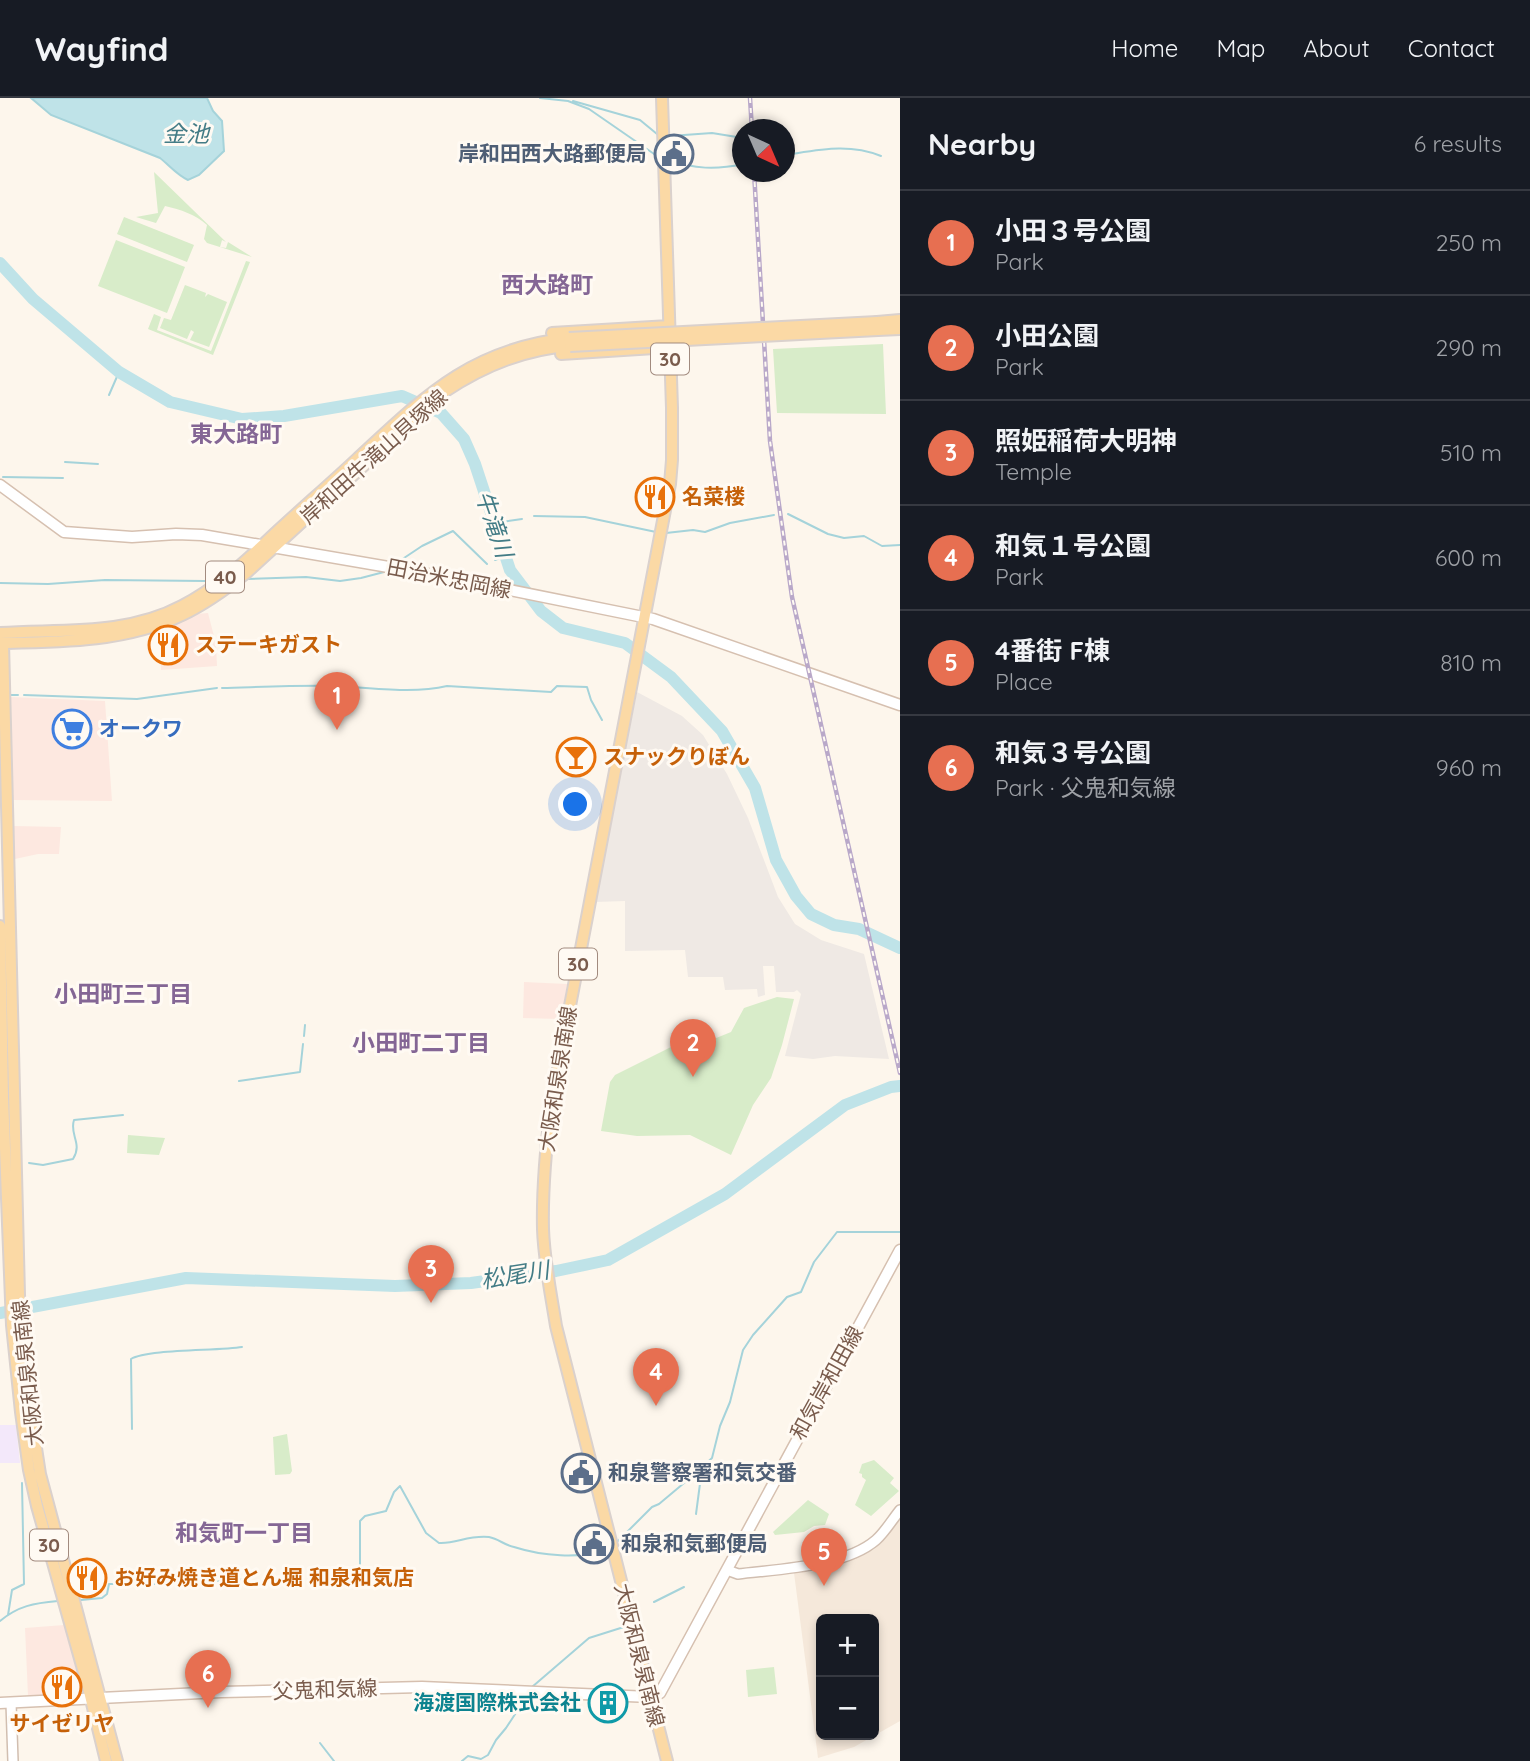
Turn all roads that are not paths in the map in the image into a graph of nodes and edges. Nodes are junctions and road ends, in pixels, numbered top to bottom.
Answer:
1 (662, 98) edge
2 (900, 320) edge
3 (669, 326) junction
4 (877, 326) junction
5 (900, 328) edge
6 (670, 347) junction
7 (480, 366) junction
8 (0, 485) edge
9 (268, 547) junction
10 (644, 617) junction
11 (1, 640) edge
12 (900, 705) edge
13 (0, 926) edge
14 (5, 1033) edge
15 (900, 1250) edge
16 (900, 1510) edge
17 (727, 1570) junction
18 (650, 1697) junction
19 (95, 1699) junction
20 (6, 1703) edge
21 (13, 1761) edge
22 (106, 1761) edge
23 (117, 1761) edge
24 (667, 1761) edge

1 - 3 main road, 大阪和泉泉南線 / 30
2 - 4 main road, 岸和田牛滝山貝塚線 / 40
3 - 6 main road, 大阪和泉泉南線 / 30
3 - 7 main road
4 - 5 main road, 岸和田牛滝山貝塚線 / 40
4 - 7 main road, 岸和田牛滝山貝塚線 / 40, bridge
6 - 7 main road
6 - 10 main road, 大阪和泉泉南線 / 30
7 - 9 main road, 岸和田牛滝山貝塚線 / 40
8 - 9 main road, 田治米忠岡線
9 - 10 main road, 田治米忠岡線
9 - 11 main road, 岸和田牛滝山貝塚線 / 40
10 - 12 main road, 田治米忠岡線
10 - 18 main road, 大阪和泉泉南線 / 30
11 - 14 main road, 大阪和泉泉南線 / 30
13 - 14 main road, 大阪和泉泉南線 / 30
14 - 19 main road, 大阪和泉泉南線 / 30
15 - 17 main road, 和気岸和田線
16 - 17 street
17 - 18 main road, 和気岸和田線
18 - 19 main road, 父鬼和気線
18 - 24 main road, 大阪和泉泉南線 / 30
19 - 20 main road, 父鬼和気線
19 - 22 main road, 大阪和泉泉南線 / 30
19 - 23 main road, 大阪和泉泉南線 / 30
20 - 21 street

